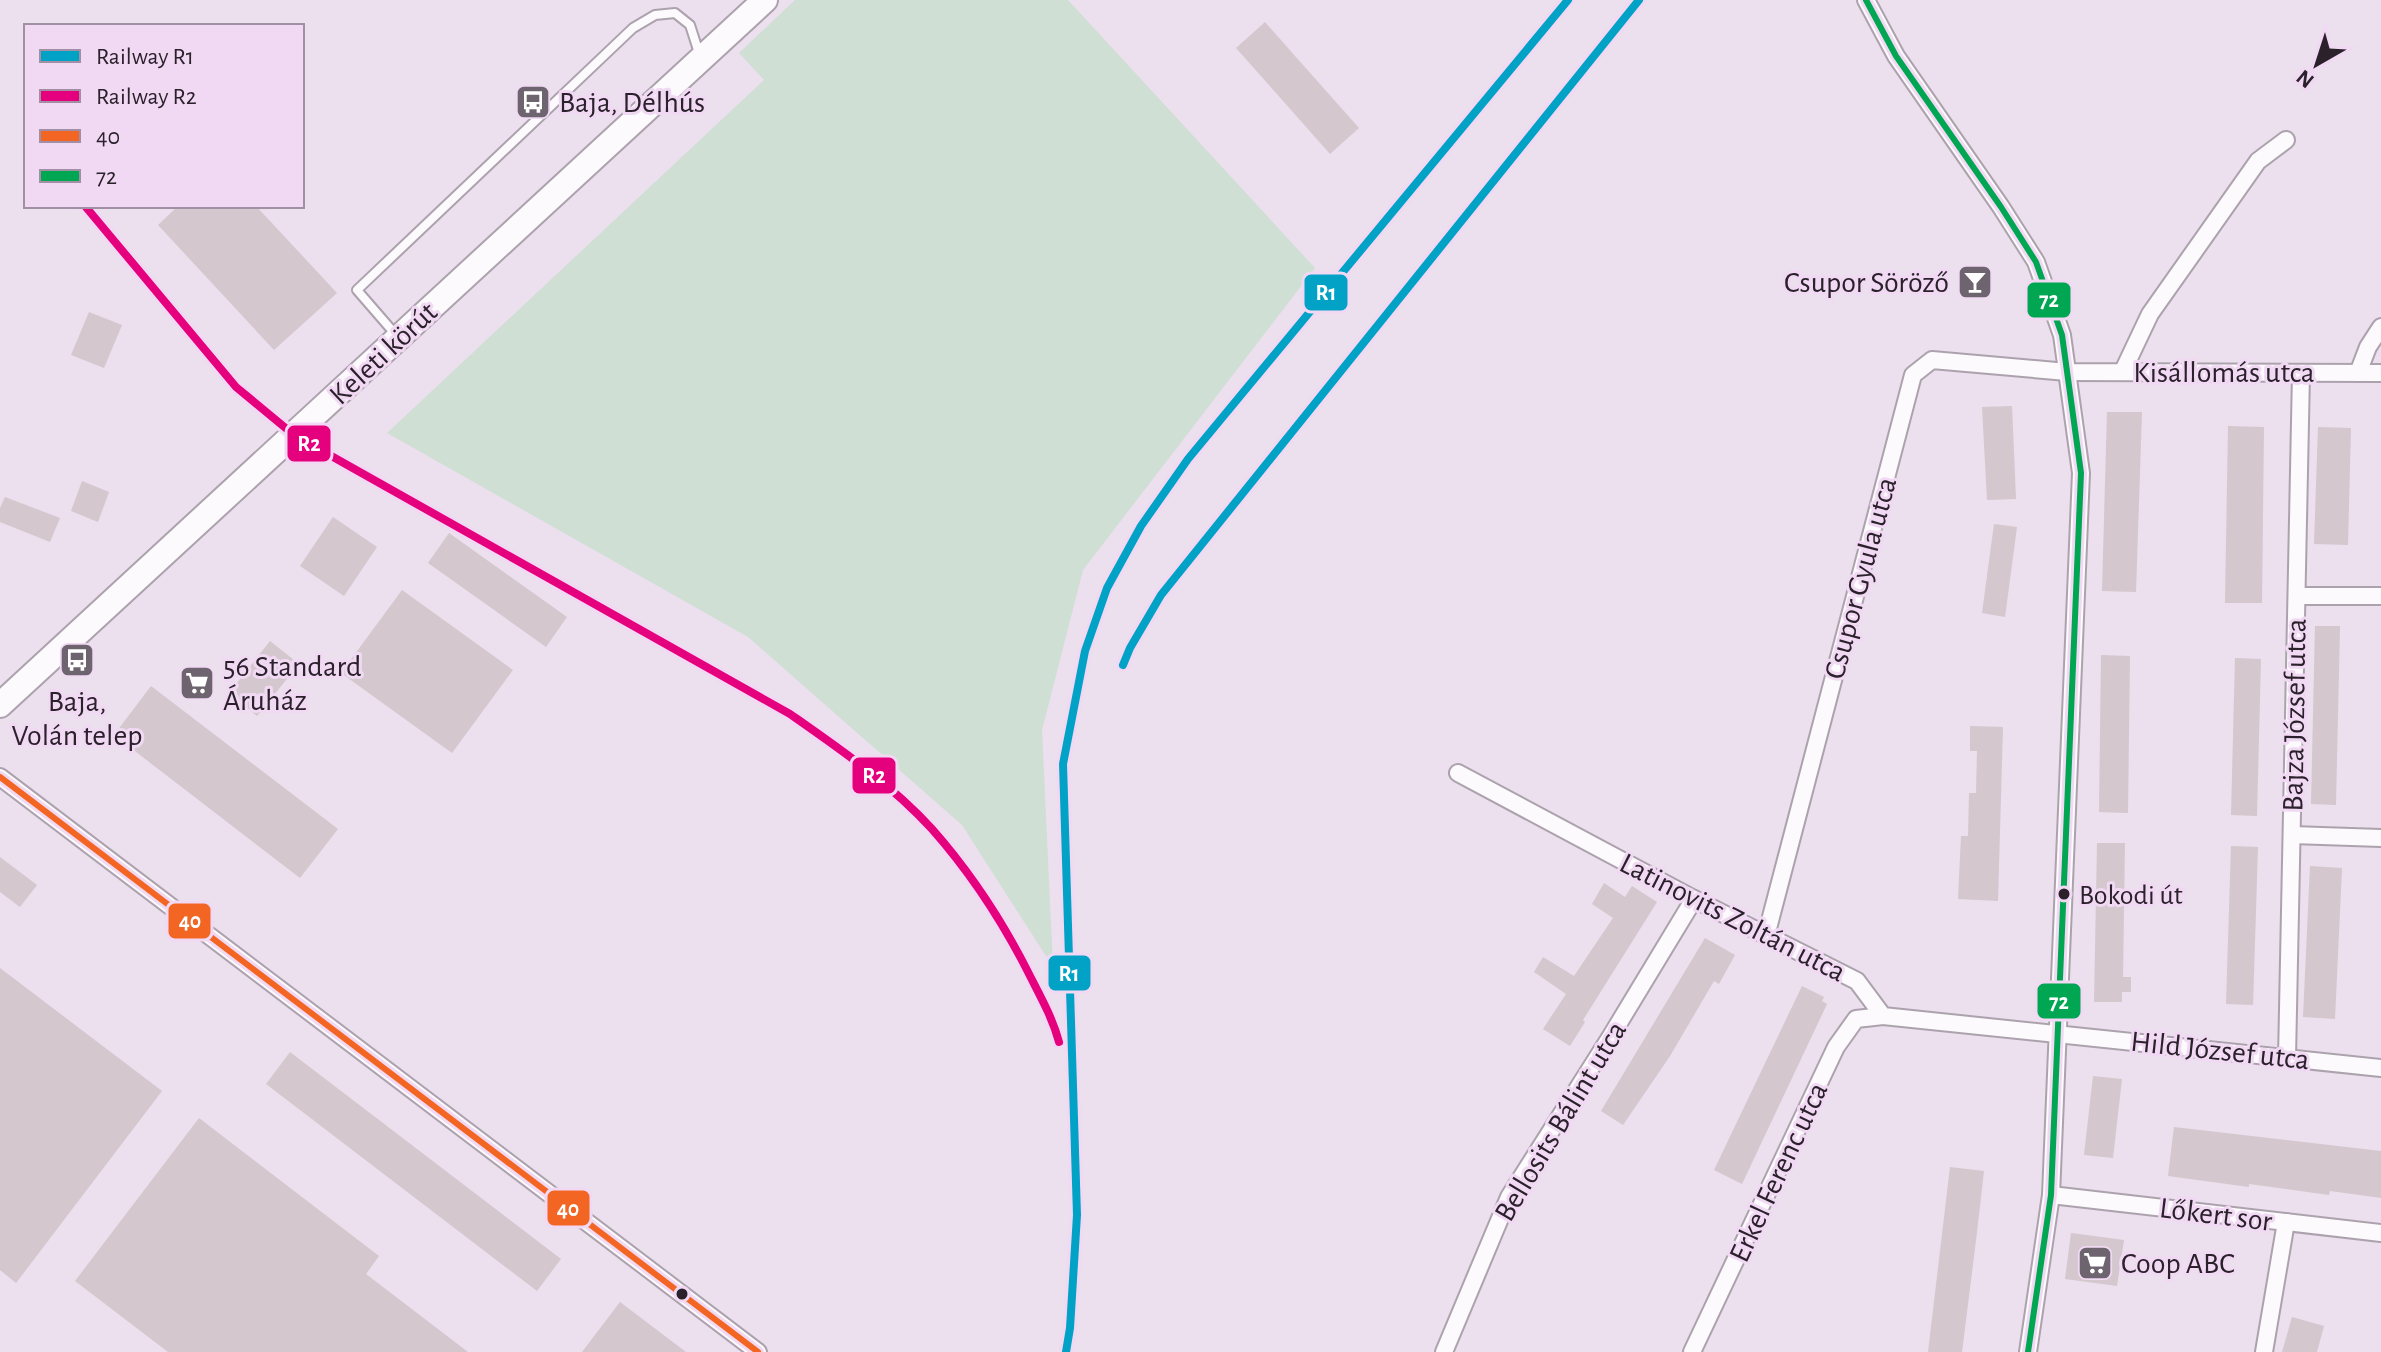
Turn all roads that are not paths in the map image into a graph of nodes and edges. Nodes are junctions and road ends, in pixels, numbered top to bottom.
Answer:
1 (765, 0) edge
2 (1866, 0) edge
3 (701, 59) junction
4 (2286, 140) dead end
5 (2381, 327) edge
6 (399, 338) junction
7 (2123, 371) junction
8 (2067, 372) junction
9 (2301, 373) junction
10 (2358, 373) junction
11 (2381, 373) edge
12 (2297, 596) junction
13 (2381, 596) edge
14 (0, 705) edge
15 (1458, 773) dead end
16 (0, 777) edge
17 (2292, 835) junction
18 (2381, 838) edge
19 (1694, 899) junction
20 (1766, 936) junction
21 (1883, 1016) junction
22 (2059, 1033) junction
23 (2287, 1058) junction
24 (2381, 1068) edge
25 (2051, 1195) junction
26 (2286, 1222) junction
27 (2381, 1233) edge
28 (758, 1352) edge
29 (1444, 1352) edge
30 (1692, 1352) edge
31 (2028, 1352) edge
32 (2264, 1352) edge

1 - 3 main road, Keleti körút
2 - 8 street
3 - 6 main road, Keleti körút
3 - 6 lane
4 - 7 street
5 - 10 street
6 - 14 main road, Keleti körút
7 - 8 street, Kisállomás utca
7 - 9 street, Kisállomás utca
8 - 20 street, Csupor Gyula utca
8 - 22 street
9 - 10 street, Kisállomás utca
9 - 12 street, Bajza József utca
10 - 11 street, Kisállomás utca
12 - 13 street
12 - 17 street, Bajza József utca
15 - 19 street, Latinovits Zoltán utca
16 - 28 street
17 - 18 street
17 - 23 street, Bajza József utca
19 - 20 street, Latinovits Zoltán utca
19 - 29 street, Bellosits Bálint utca
20 - 21 street, Latinovits Zoltán utca
21 - 22 street
21 - 30 street, Erkel Ferenc utca
22 - 23 street, Hild József utca
22 - 25 street
23 - 24 street, Hild József utca
25 - 26 street, Lőkert sor
25 - 31 street
26 - 27 street, Lőkert sor
26 - 32 street

